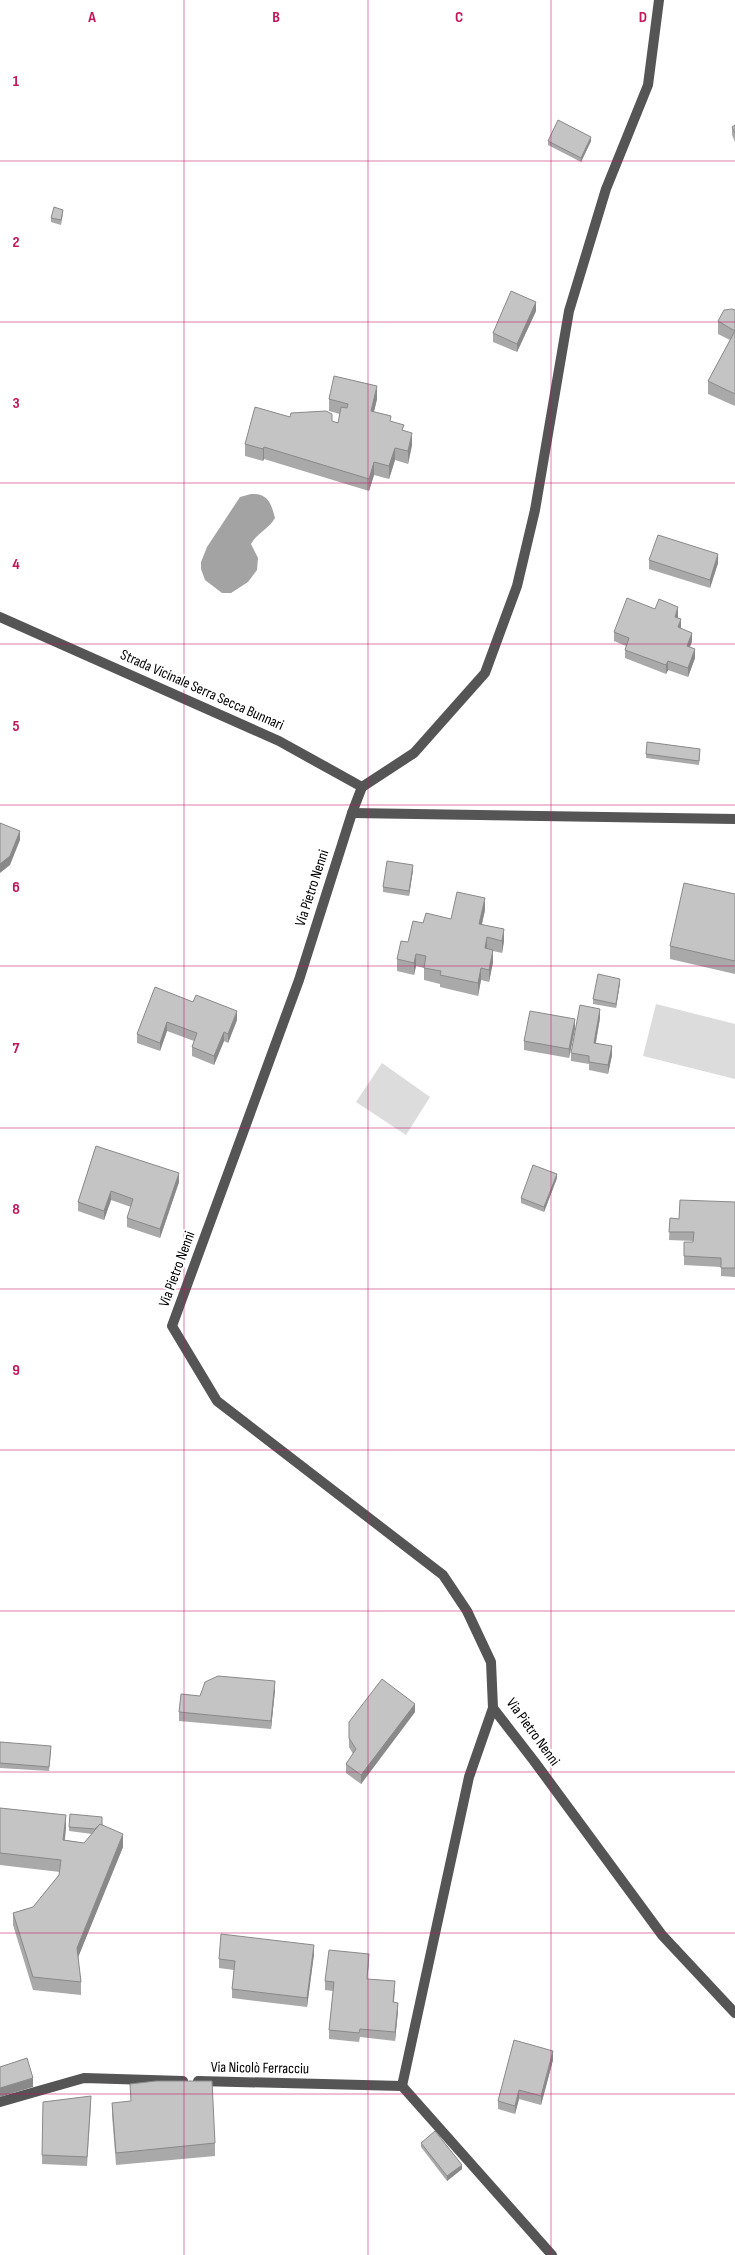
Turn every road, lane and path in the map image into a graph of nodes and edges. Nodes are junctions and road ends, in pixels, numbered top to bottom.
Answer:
1 (659, 0) edge
2 (0, 617) edge
3 (362, 787) junction
4 (352, 813) junction
5 (735, 819) edge
6 (493, 1708) junction
7 (735, 2013) edge
8 (402, 2086) junction
9 (0, 2102) edge
10 (552, 2255) edge

1 - 3 street
2 - 3 street, Strada Vicinale Serra Secca Bunnari
3 - 4 street
4 - 5 street
4 - 6 street, Via Pietro Nenni
6 - 7 street, Via Pietro Nenni
6 - 8 street
8 - 9 street, Via Nicolò Ferracciu
8 - 10 street

